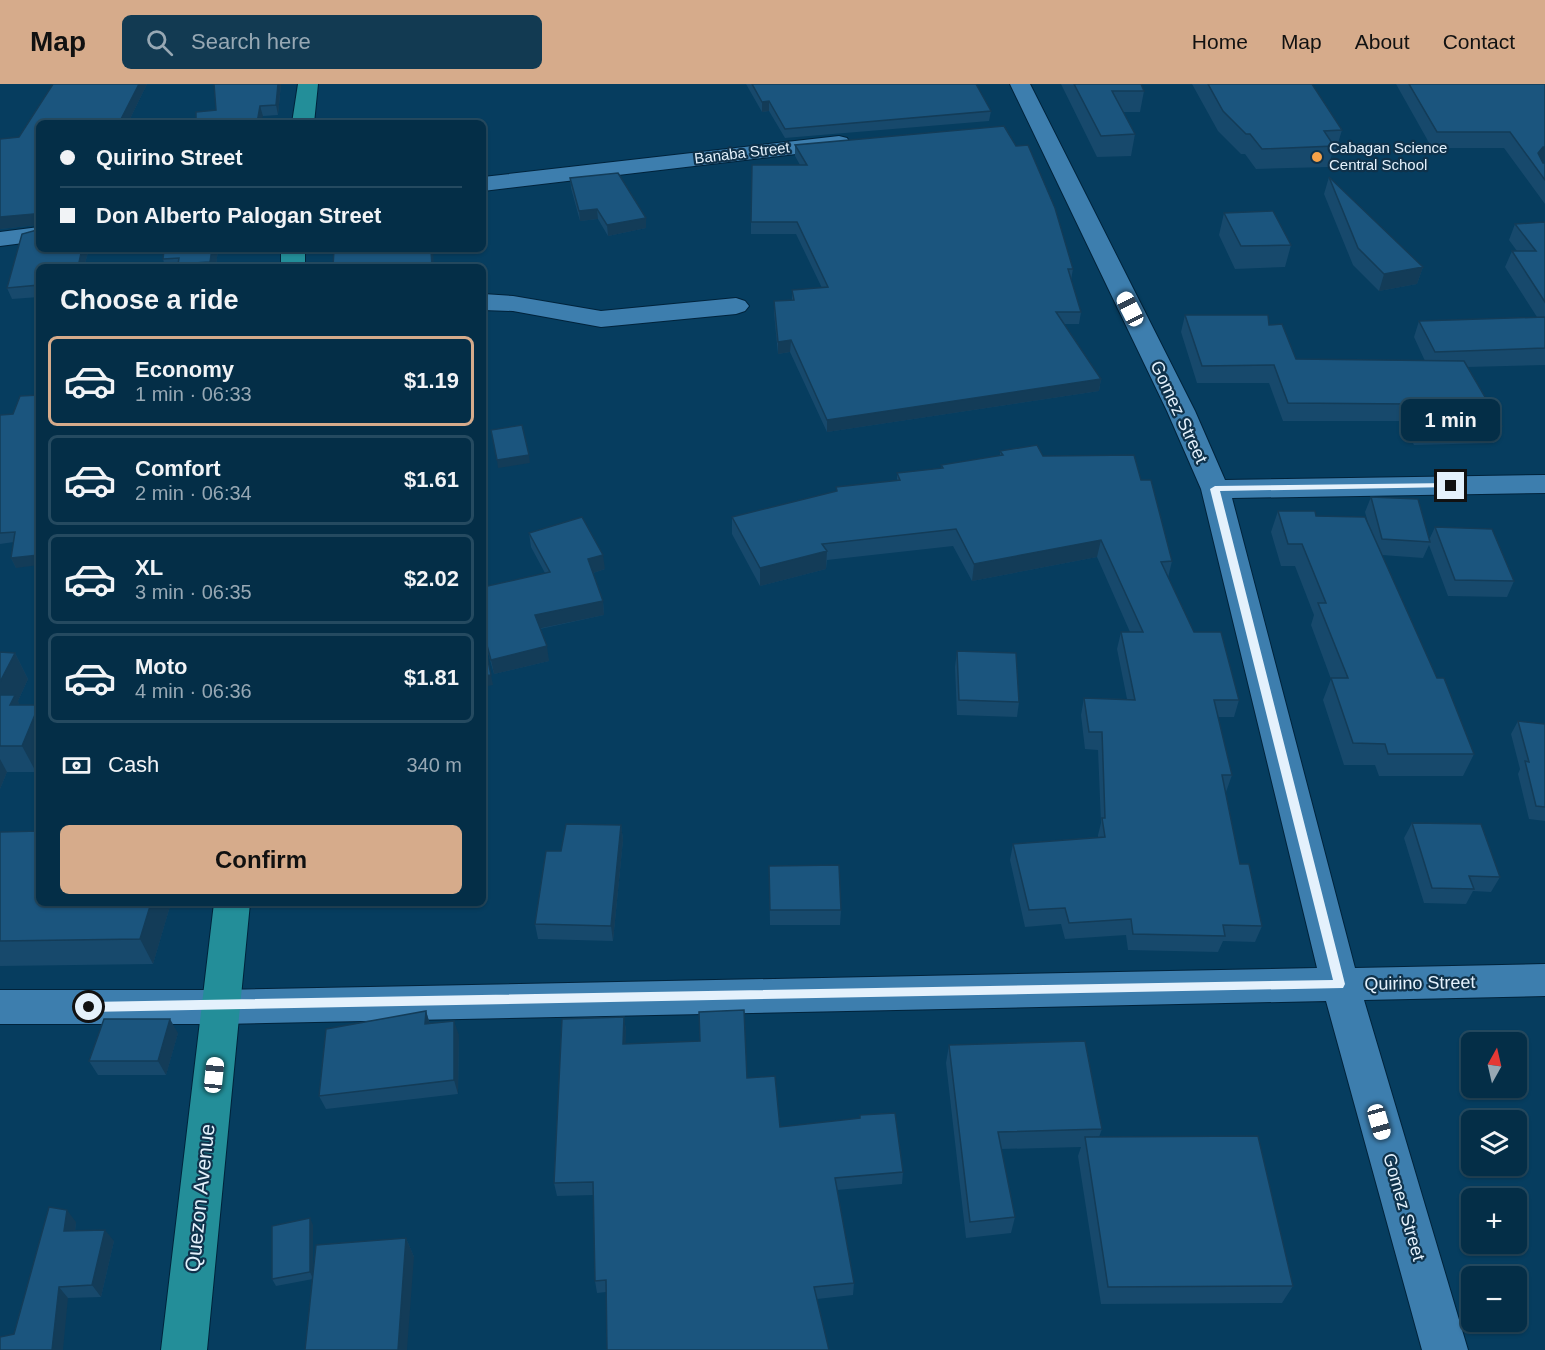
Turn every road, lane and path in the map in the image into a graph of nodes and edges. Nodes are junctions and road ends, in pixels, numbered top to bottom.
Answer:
1 (308, 84) edge
2 (1020, 84) edge
3 (303, 120) edge
4 (863, 141) edge
5 (486, 184) edge
6 (36, 234) edge
7 (0, 239) edge
8 (486, 302) edge
9 (736, 306) dead end
10 (1545, 484) edge
11 (1215, 489) junction
12 (232, 906) edge
13 (1545, 980) edge
14 (1340, 984) junction
15 (222, 1006) junction
16 (0, 1007) edge
17 (184, 1350) edge
18 (1445, 1350) edge

1 - 3 main road
2 - 11 street, Gomez Street
4 - 5 street, Banaba Street
6 - 7 street
8 - 9 street
10 - 11 street
11 - 14 street, Gomez Street
12 - 15 main road, Quezon Avenue
13 - 14 street, Quirino Street
14 - 15 street, Quirino Street
14 - 18 street, Gomez Street
15 - 16 street, Quirino Street
15 - 17 main road, Quezon Avenue

